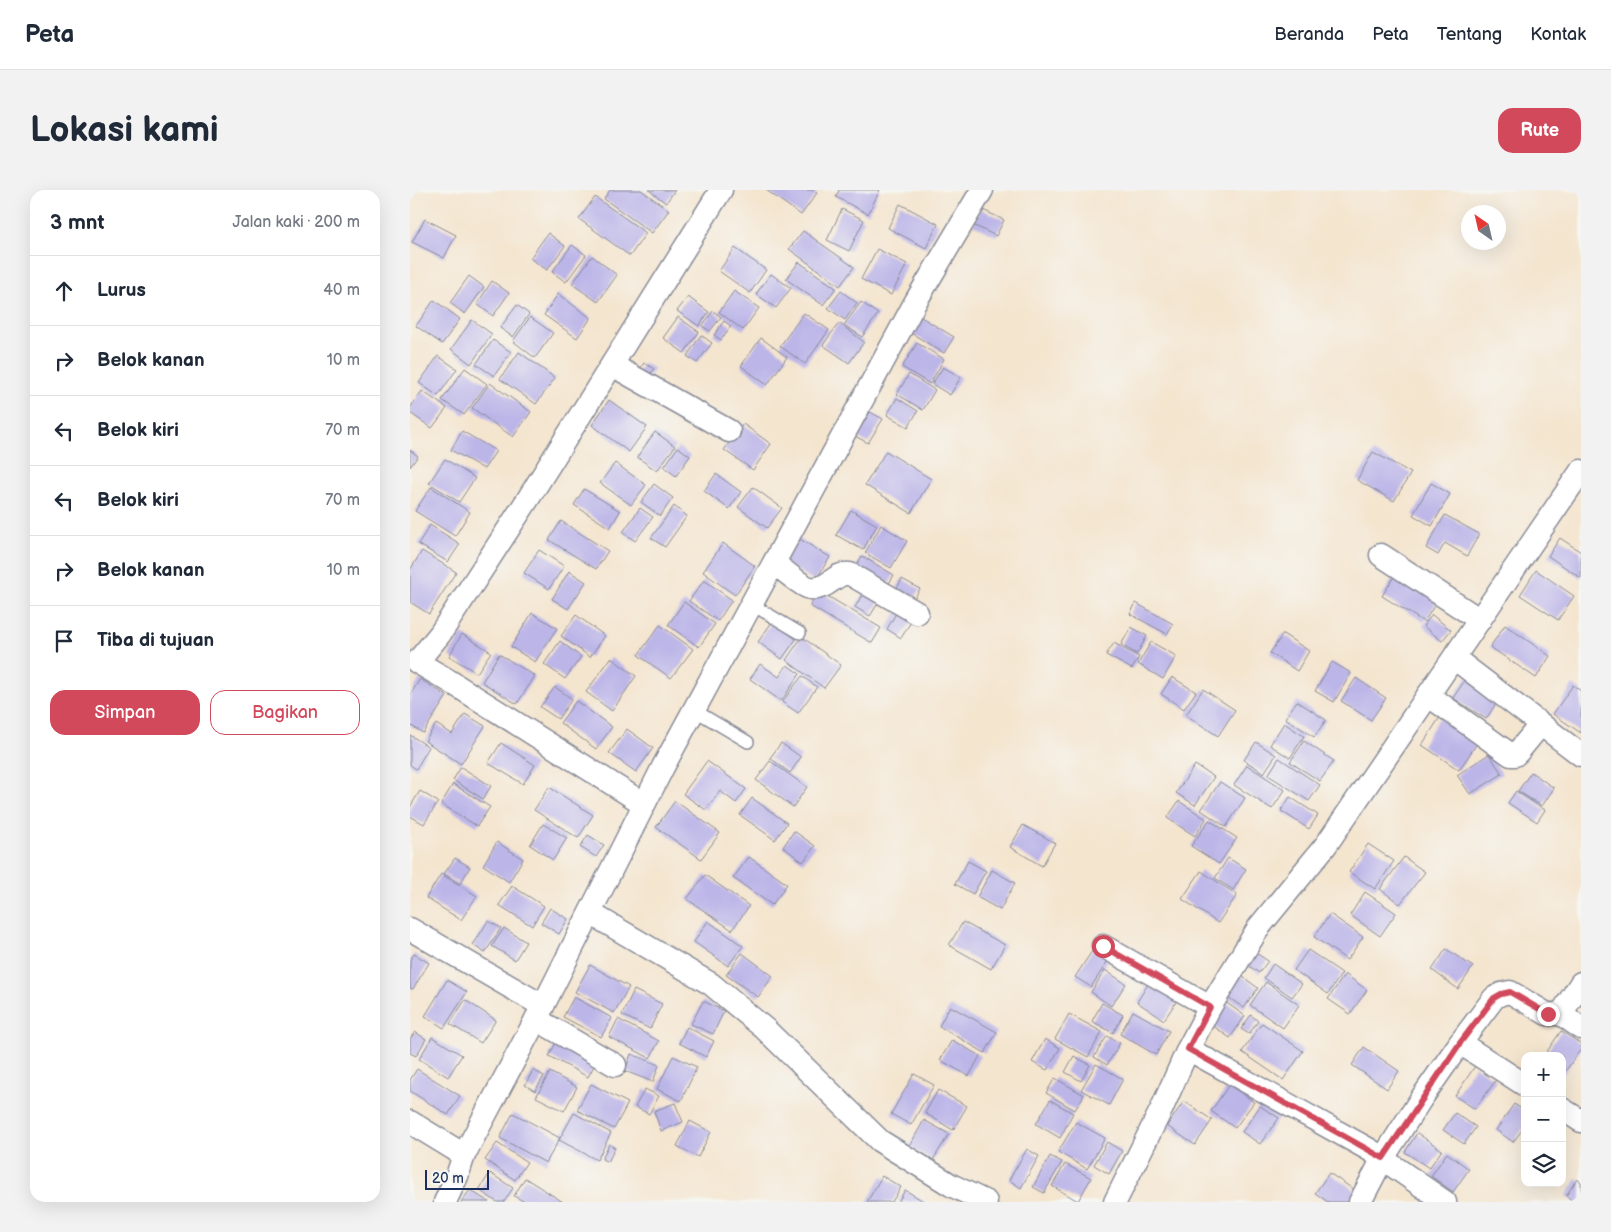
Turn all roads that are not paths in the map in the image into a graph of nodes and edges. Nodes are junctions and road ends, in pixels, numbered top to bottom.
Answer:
1 (721, 190) edge
2 (982, 190) edge
3 (612, 365) junction
4 (728, 431) dead end
5 (1581, 471) edge
6 (1381, 555) dead end
7 (774, 563) junction
8 (751, 604) junction
9 (916, 613) dead end
10 (1480, 620) junction
11 (800, 633) dead end
12 (1454, 658) junction
13 (413, 666) edge
14 (1428, 695) junction
15 (694, 710) junction
16 (1541, 724) junction
17 (748, 742) dead end
18 (1581, 754) edge
19 (644, 804) junction
20 (590, 913) junction
21 (410, 929) edge
22 (1103, 946) dead end
23 (1581, 983) edge
24 (1210, 1007) junction
25 (540, 1012) junction
26 (1560, 1014) junction
27 (1581, 1028) edge
28 (1460, 1043) junction
29 (1188, 1049) junction
30 (615, 1065) dead end
31 (1521, 1082) edge
32 (1566, 1112) edge
33 (1581, 1121) edge
34 (410, 1122) edge
35 (464, 1155) junction
36 (1383, 1158) junction
37 (445, 1202) edge
38 (986, 1202) edge
39 (1115, 1202) edge
40 (1360, 1202) edge
41 (1445, 1202) edge

1 - 3 street
2 - 7 street
3 - 4 street
3 - 13 street
5 - 10 street
6 - 10 street
7 - 8 street
7 - 9 street
8 - 11 lane
8 - 15 street
10 - 12 street
12 - 14 street
12 - 16 street
13 - 19 street
14 - 16 street
14 - 24 street
15 - 17 lane
15 - 19 street
16 - 18 street
19 - 20 street
20 - 25 street
20 - 38 street
21 - 25 street
22 - 24 street
23 - 26 street
24 - 29 street
25 - 30 street
25 - 35 street
26 - 27 street
26 - 28 street
28 - 31 street
28 - 36 street
29 - 36 street
29 - 39 street
32 - 33 street
34 - 35 street
35 - 37 street
36 - 40 street
36 - 41 street

